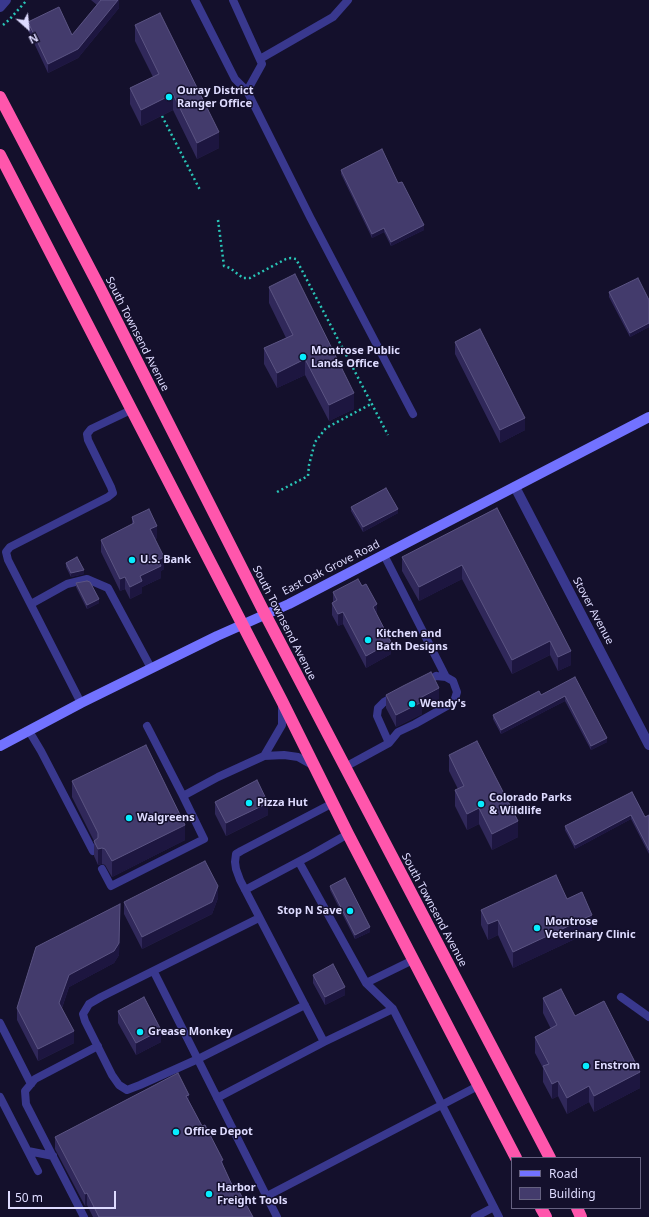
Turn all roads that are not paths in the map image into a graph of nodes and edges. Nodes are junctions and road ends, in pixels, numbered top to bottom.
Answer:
1 (6, 0) edge
2 (194, 0) edge
3 (348, 0) edge
4 (235, 1) edge
5 (0, 7) edge
6 (260, 59) junction
7 (247, 91) junction
8 (0, 97) edge
9 (0, 155) edge
10 (131, 410) junction
11 (414, 414) dead end
12 (649, 417) edge
13 (514, 487) junction
14 (384, 554) junction
15 (31, 604) junction
16 (265, 614) junction
17 (242, 624) junction
18 (152, 668) junction
19 (446, 677) junction
20 (282, 701) junction
21 (81, 703) junction
22 (147, 726) dead end
23 (29, 731) junction
24 (389, 744) junction
25 (649, 745) edge
26 (0, 746) edge
27 (264, 756) junction
28 (314, 766) junction
29 (345, 767) junction
30 (183, 796) junction
31 (333, 803) junction
32 (348, 834) junction
33 (93, 851) dead end
34 (299, 862) junction
35 (102, 869) dead end
36 (245, 890) junction
37 (259, 918) junction
38 (413, 960) junction
39 (154, 972) junction
40 (366, 983) junction
41 (621, 997) dead end
42 (305, 1005) junction
43 (393, 1009) junction
44 (649, 1017) edge
45 (0, 1023) edge
46 (324, 1042) junction
47 (98, 1046) junction
48 (198, 1059) junction
49 (31, 1084) junction
50 (478, 1086) junction
51 (0, 1097) edge
52 (217, 1098) junction
53 (442, 1104) junction
54 (28, 1151) junction
55 (53, 1156) junction
56 (515, 1157) edge
57 (549, 1157) edge
58 (38, 1171) dead end
59 (267, 1196) junction
60 (494, 1207) junction
61 (84, 1217) edge
62 (277, 1217) edge
63 (475, 1217) edge
64 (499, 1217) edge

1 - 5 street
2 - 7 lane
3 - 6 lane
4 - 6 lane
6 - 7 lane
7 - 11 lane
8 - 16 highway, South Townsend Avenue
9 - 10 highway
10 - 15 lane
10 - 17 highway
12 - 13 street, East Oak Grove Road
13 - 14 street, East Oak Grove Road
13 - 25 street, Stover Avenue
14 - 16 street, East Oak Grove Road
14 - 19 lane
15 - 18 lane
15 - 21 lane
16 - 17 street, East Oak Grove Road
16 - 29 highway, South Townsend Avenue
17 - 18 street, East Oak Grove Road
17 - 20 highway
18 - 21 street, East Oak Grove Road
19 - 24 lane
19 - 24 lane
20 - 27 lane
20 - 28 highway
21 - 23 street, East Oak Grove Road
22 - 30 lane
23 - 26 street, East Oak Grove Road
23 - 33 lane
24 - 29 lane
27 - 28 lane
27 - 30 lane
28 - 31 highway
29 - 57 highway, South Townsend Avenue
30 - 35 lane
31 - 32 highway
31 - 36 lane
32 - 34 lane
32 - 38 highway
34 - 36 lane
34 - 40 lane
36 - 37 lane
37 - 39 lane
37 - 42 lane
38 - 40 lane
38 - 50 highway
39 - 47 lane
39 - 48 lane
40 - 43 lane
41 - 44 lane
42 - 46 lane
42 - 48 lane
43 - 46 lane
43 - 53 lane
45 - 49 lane
46 - 52 lane
47 - 48 lane
47 - 49 lane
48 - 52 lane
49 - 55 lane
50 - 53 lane
50 - 56 highway
51 - 54 lane
52 - 59 lane
53 - 59 lane
53 - 60 lane
54 - 55 lane
54 - 58 lane
55 - 61 lane
59 - 62 lane
60 - 63 lane
60 - 64 lane

